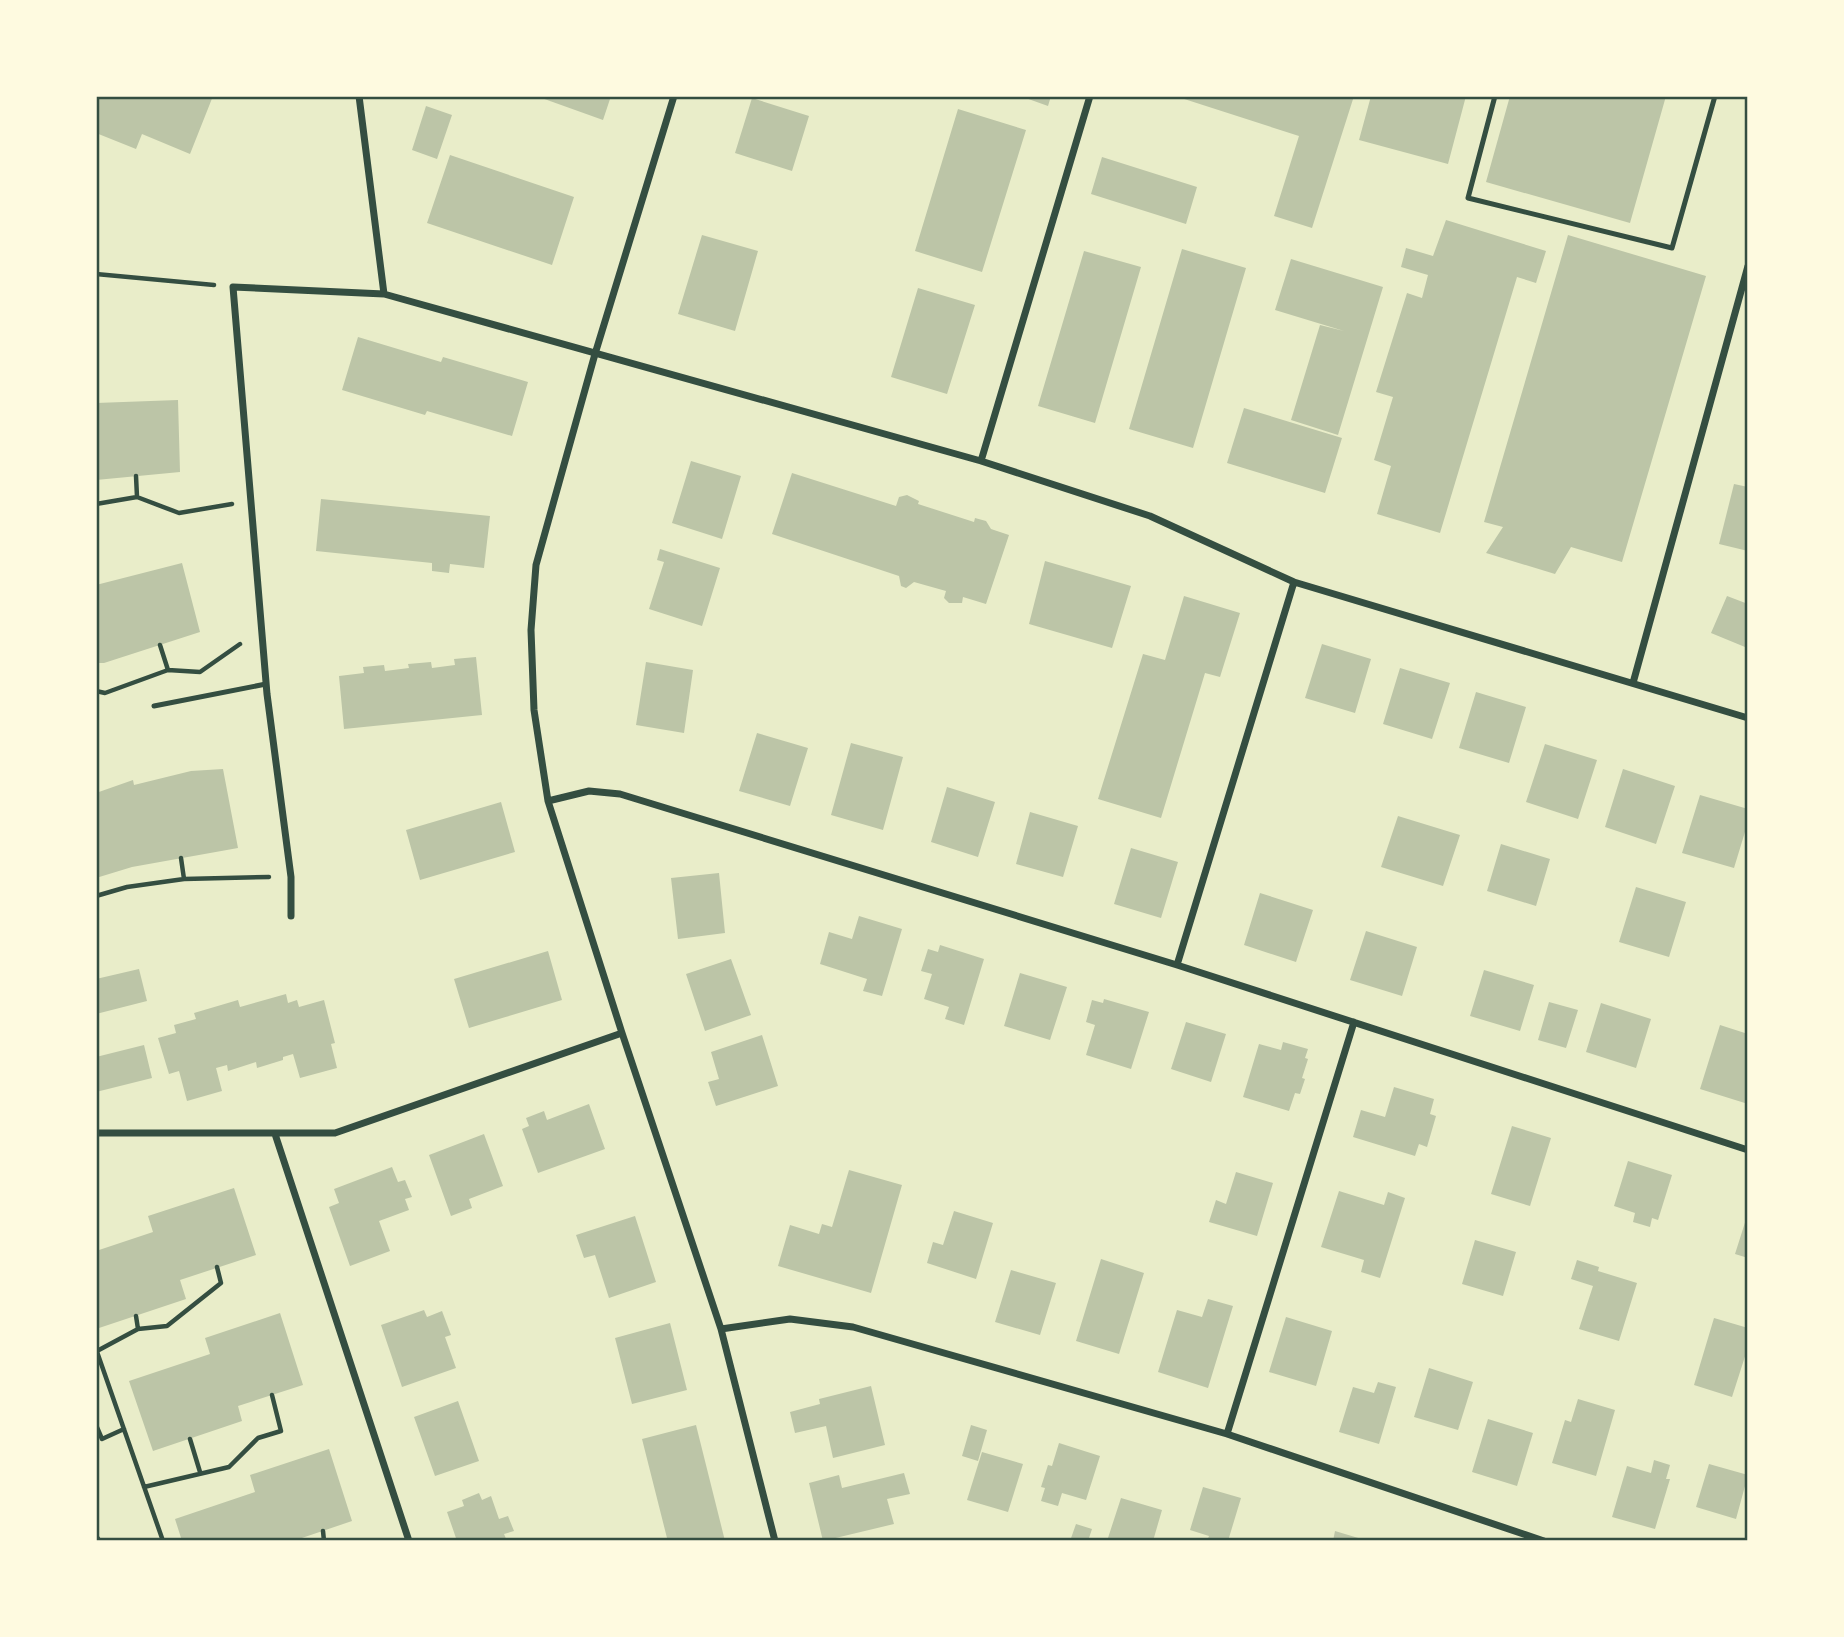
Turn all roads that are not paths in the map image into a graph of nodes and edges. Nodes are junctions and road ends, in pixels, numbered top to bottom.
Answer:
1 (359, 96) edge
2 (674, 96) edge
3 (1090, 96) edge
4 (1495, 96) edge
5 (1715, 96) edge
6 (1748, 266) edge
7 (384, 294) junction
8 (596, 354) junction
9 (981, 461) junction
10 (1294, 582) junction
11 (1633, 683) junction
12 (266, 684) junction
13 (154, 706) dead end
14 (1748, 718) edge
15 (548, 801) junction
16 (291, 916) dead end
17 (1177, 965) junction
18 (1354, 1021) junction
19 (622, 1033) junction
20 (96, 1133) edge
21 (275, 1134) junction
22 (1748, 1150) edge
23 (721, 1329) junction
24 (1227, 1434) junction
25 (410, 1541) edge
26 (775, 1541) edge
27 (1544, 1541) edge

1 - 7 street
2 - 8 street
3 - 9 street
4 - 5 lane
6 - 11 street
7 - 8 street
7 - 12 street
8 - 9 street
8 - 15 street
9 - 10 street
10 - 11 street
10 - 17 street
11 - 14 street
12 - 13 lane
12 - 16 street
15 - 17 street
15 - 19 street
17 - 18 street
18 - 22 street
18 - 24 street
19 - 21 street
19 - 23 street
20 - 21 street
21 - 25 street
23 - 24 street
23 - 26 street
24 - 27 street

